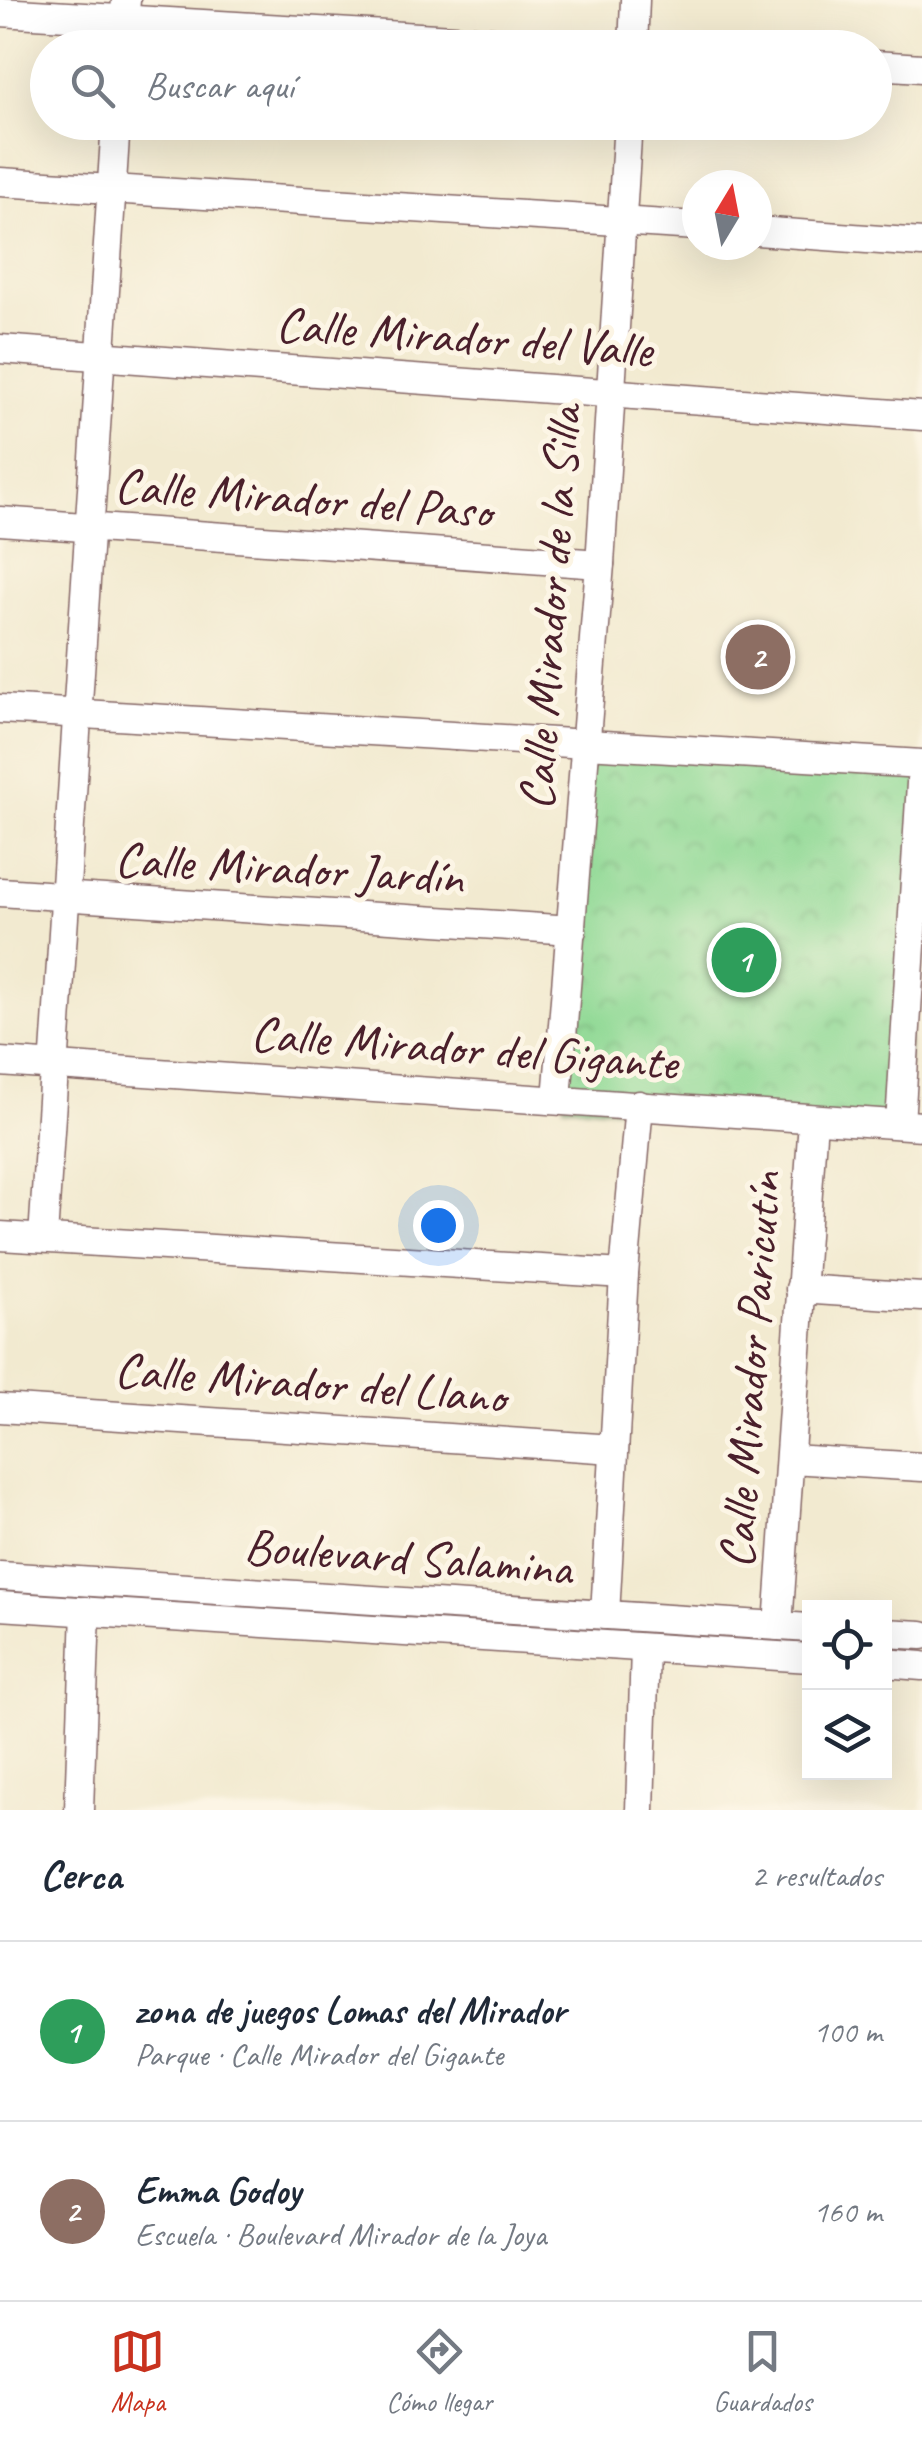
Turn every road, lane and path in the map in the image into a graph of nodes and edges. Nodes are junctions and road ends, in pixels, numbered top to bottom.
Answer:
1 (635, 0) edge
2 (0, 12) edge
3 (124, 23) edge
4 (259, 30) edge
5 (633, 30) edge
6 (892, 66) edge
7 (922, 68) edge
8 (115, 140) edge
9 (627, 140) edge
10 (0, 182) edge
11 (111, 190) junction
12 (622, 220) junction
13 (682, 225) edge
14 (772, 231) edge
15 (922, 243) edge
16 (0, 349) edge
17 (100, 356) junction
18 (610, 392) junction
19 (922, 416) edge
20 (0, 521) edge
21 (89, 528) junction
22 (600, 564) junction
23 (0, 709) edge
24 (77, 714) junction
25 (585, 744) junction
26 (922, 766) edge
27 (0, 892) edge
28 (68, 899) junction
29 (572, 930) junction
30 (916, 959) edge
31 (0, 1062) edge
32 (54, 1065) junction
33 (557, 1099) junction
34 (639, 1105) junction
35 (813, 1120) junction
36 (911, 1125) edge
37 (0, 1236) edge
38 (43, 1238) junction
39 (624, 1274) junction
40 (800, 1289) junction
41 (922, 1296) edge
42 (0, 1408) edge
43 (614, 1449) junction
44 (790, 1459) junction
45 (922, 1467) edge
46 (0, 1576) edge
47 (0, 1606) edge
48 (86, 1612) junction
49 (605, 1615) junction
50 (778, 1626) junction
51 (802, 1628) edge
52 (892, 1634) edge
53 (922, 1636) edge
54 (645, 1648) junction
55 (802, 1658) edge
56 (892, 1664) edge
57 (922, 1666) edge
58 (79, 1810) edge
59 (640, 1810) edge

1 - 5 street
2 - 3 street
3 - 4 street
6 - 7 street
8 - 11 street
9 - 12 street, Calle Mirador de la Silla
10 - 11 street
11 - 12 street
11 - 17 street
12 - 13 street
12 - 18 street, Calle Mirador de la Silla
14 - 15 street
16 - 17 street, Calle Mirador del Valle
17 - 18 street, Calle Mirador del Valle
17 - 21 street
18 - 19 street, Calle Mirador del Valle
18 - 22 street, Calle Mirador de la Silla
20 - 21 street, Calle Mirador del Paso
21 - 22 street, Calle Mirador del Paso
21 - 24 street
22 - 25 street, Calle Mirador de la Silla
23 - 24 street
24 - 25 street
24 - 28 street
25 - 26 street
25 - 29 street, Calle Mirador de la Silla
26 - 30 street
27 - 28 street, Calle Mirador Jardín
28 - 29 street, Calle Mirador Jardín
28 - 32 street
29 - 33 street, Calle Mirador de la Silla
30 - 36 street
31 - 32 street, Calle Mirador del Gigante
32 - 33 street, Calle Mirador del Gigante
32 - 38 street
33 - 34 street, Calle Mirador del Gigante
34 - 35 street, Calle Mirador del Gigante
34 - 39 street
35 - 36 street, Calle Mirador del Gigante
35 - 40 street, Calle Mirador Paricutín
37 - 38 street
38 - 39 street
39 - 43 street
40 - 41 street
40 - 44 street, Calle Mirador Paricutín
42 - 43 street, Calle Mirador del Llano
43 - 49 street
44 - 45 street
44 - 50 street, Calle Mirador Paricutín
46 - 49 street, Boulevard Salamina
47 - 48 street, Boulevard Salamina
48 - 54 street, Boulevard Salamina
48 - 58 street
49 - 50 street, Boulevard Salamina
50 - 51 street, Boulevard Salamina
52 - 53 street
54 - 55 street, Boulevard Salamina
54 - 59 street
56 - 57 street

